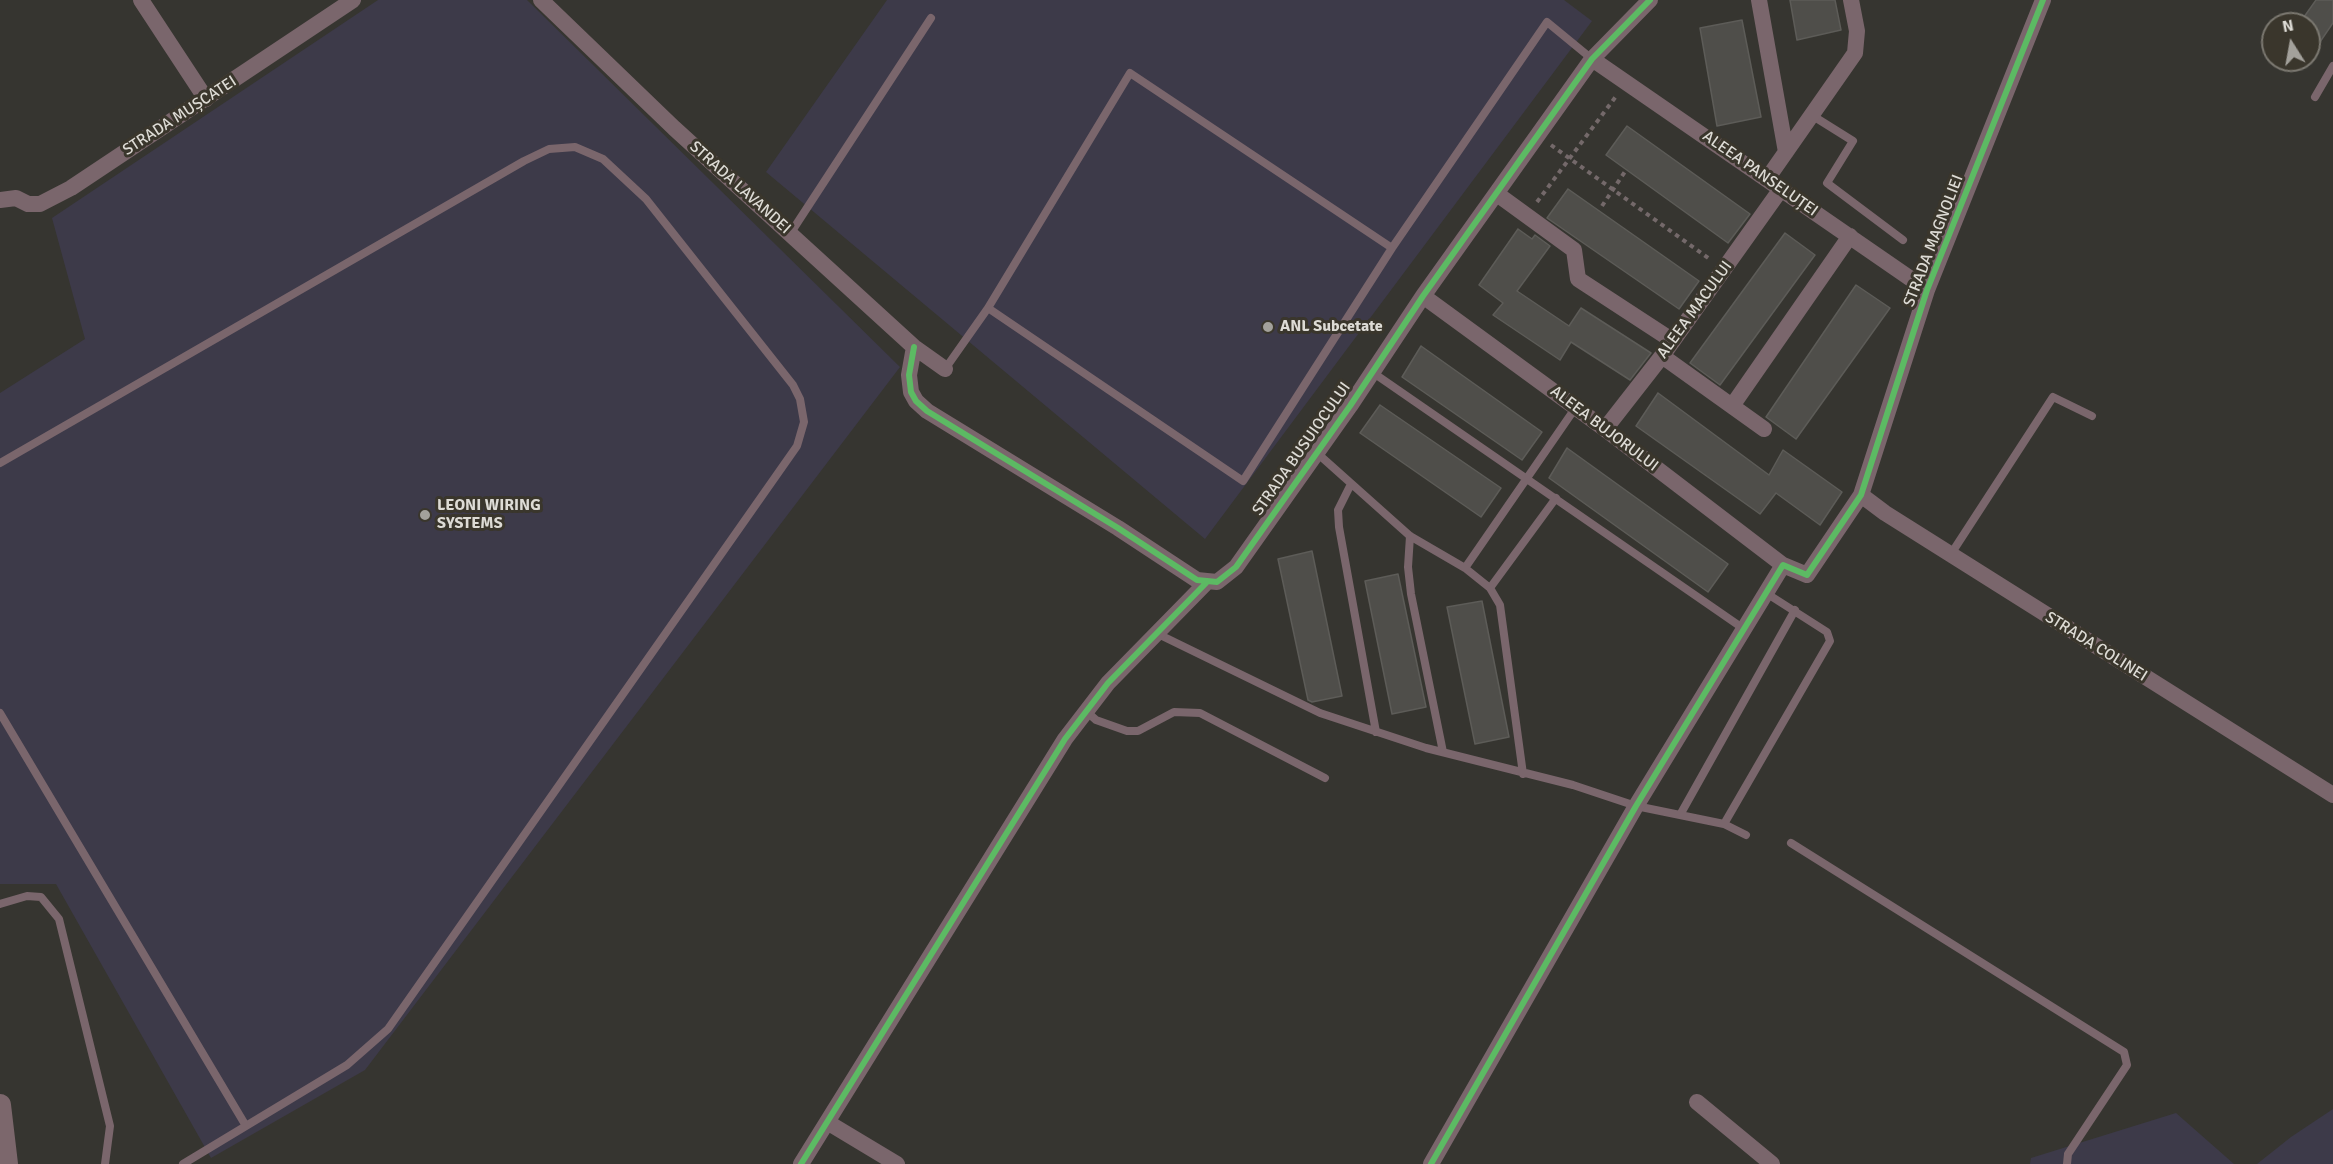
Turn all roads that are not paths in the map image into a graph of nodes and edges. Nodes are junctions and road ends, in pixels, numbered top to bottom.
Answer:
1 (141, 0) edge
2 (353, 0) edge
3 (541, 0) edge
4 (1650, 0) edge
5 (1759, 0) edge
6 (1851, 0) edge
7 (2043, 0) edge
8 (931, 18) dead end
9 (1592, 59) junction
10 (2333, 66) edge
11 (2315, 97) dead end
12 (206, 99) junction
13 (1813, 116) junction
14 (1786, 152) junction
15 (1774, 184) junction
16 (1497, 194) junction
17 (0, 200) edge
18 (790, 234) junction
19 (1850, 236) junction
20 (1903, 240) dead end
21 (1392, 248) junction
22 (1927, 290) junction
23 (1422, 296) junction
24 (988, 308) junction
25 (1673, 341) junction
26 (915, 347) junction
27 (1662, 356) junction
28 (945, 369) joint
29 (1372, 372) junction
30 (1732, 406) junction
31 (1576, 407) junction
32 (2092, 416) dead end
33 (1605, 429) junction
34 (1764, 429) dead end
35 (1317, 453) junction
36 (0, 463) edge
37 (1527, 479) junction
38 (1350, 486) junction
39 (1861, 495) junction
40 (1556, 498) junction
41 (1410, 536) junction
42 (1951, 554) junction
43 (1783, 565) junction
44 (1465, 568) junction
45 (1206, 583) junction
46 (1490, 588) junction
47 (1766, 593) junction
48 (1795, 610) junction
49 (1744, 629) junction
50 (1158, 634) junction
51 (1086, 711) junction
52 (0, 713) edge
53 (1376, 732) junction
54 (1443, 752) junction
55 (1523, 774) junction
56 (1324, 778) dead end
57 (2333, 795) edge
58 (1636, 806) junction
59 (1680, 815) junction
60 (1724, 824) junction
61 (1746, 834) dead end
62 (1791, 843) dead end
63 (0, 904) edge
64 (1697, 1102) dead end
65 (0, 1105) edge
66 (827, 1122) junction
67 (246, 1126) junction
68 (7, 1164) edge
69 (105, 1164) edge
70 (183, 1164) edge
71 (801, 1164) edge
72 (897, 1164) edge
73 (1431, 1164) edge
74 (1772, 1164) edge
75 (2067, 1164) edge

1 - 12 street
2 - 12 street, STRADA MUȘCATEI
3 - 18 street, STRADA LAVANDEI
4 - 9 street, STRADA BUSUIOCULUI
5 - 14 street
6 - 13 street, ALEEA MACULUI
7 - 22 street, STRADA MAGNOLIEI
8 - 18 lane
9 - 15 street, ALEEA PANSELUȚEI
9 - 16 street, STRADA BUSUIOCULUI
9 - 21 lane
10 - 11 lane
12 - 17 street, STRADA MUȘCATEI
13 - 14 street, ALEEA MACULUI
13 - 20 lane
14 - 15 street, ALEEA MACULUI
15 - 19 street, ALEEA PANSELUȚEI
15 - 25 street, ALEEA MACULUI
16 - 23 street, STRADA BUSUIOCULUI
16 - 25 street
18 - 26 street, STRADA LAVANDEI
19 - 22 street, ALEEA PANSELUȚEI
19 - 30 street
21 - 24 lane
21 - 24 lane
22 - 39 street, STRADA MAGNOLIEI
23 - 29 street, STRADA BUSUIOCULUI
23 - 31 street, ALEEA BUJORULUI
24 - 28 lane
25 - 27 street, ALEEA MACULUI
26 - 28 street, STRADA LAVANDEI
26 - 45 street
27 - 30 street
27 - 33 street, ALEEA MACULUI
29 - 35 street, STRADA BUSUIOCULUI
29 - 37 lane
30 - 34 street
31 - 33 street, ALEEA BUJORULUI
31 - 37 lane
32 - 42 lane
33 - 43 street, ALEEA BUJORULUI
35 - 38 lane
35 - 45 street, STRADA BUSUIOCULUI
36 - 67 lane
37 - 40 lane
37 - 44 lane
38 - 41 lane
38 - 53 lane
39 - 42 street, STRADA COLINEI
39 - 43 street, STRADA MAGNOLIEI
40 - 46 lane
40 - 49 lane
41 - 44 lane
41 - 54 lane
42 - 57 street, STRADA COLINEI
43 - 47 street
44 - 46 lane
45 - 50 street
46 - 55 lane
47 - 48 lane
47 - 49 street
48 - 59 lane
48 - 60 lane
49 - 58 street
50 - 51 street
50 - 53 lane
51 - 56 lane
51 - 66 street
52 - 67 lane
53 - 54 lane
54 - 55 lane
55 - 58 lane
58 - 59 lane
58 - 73 street
59 - 60 lane
60 - 61 lane
62 - 75 lane
63 - 69 lane
64 - 74 street
65 - 68 street
66 - 71 street
66 - 72 street
67 - 70 lane

